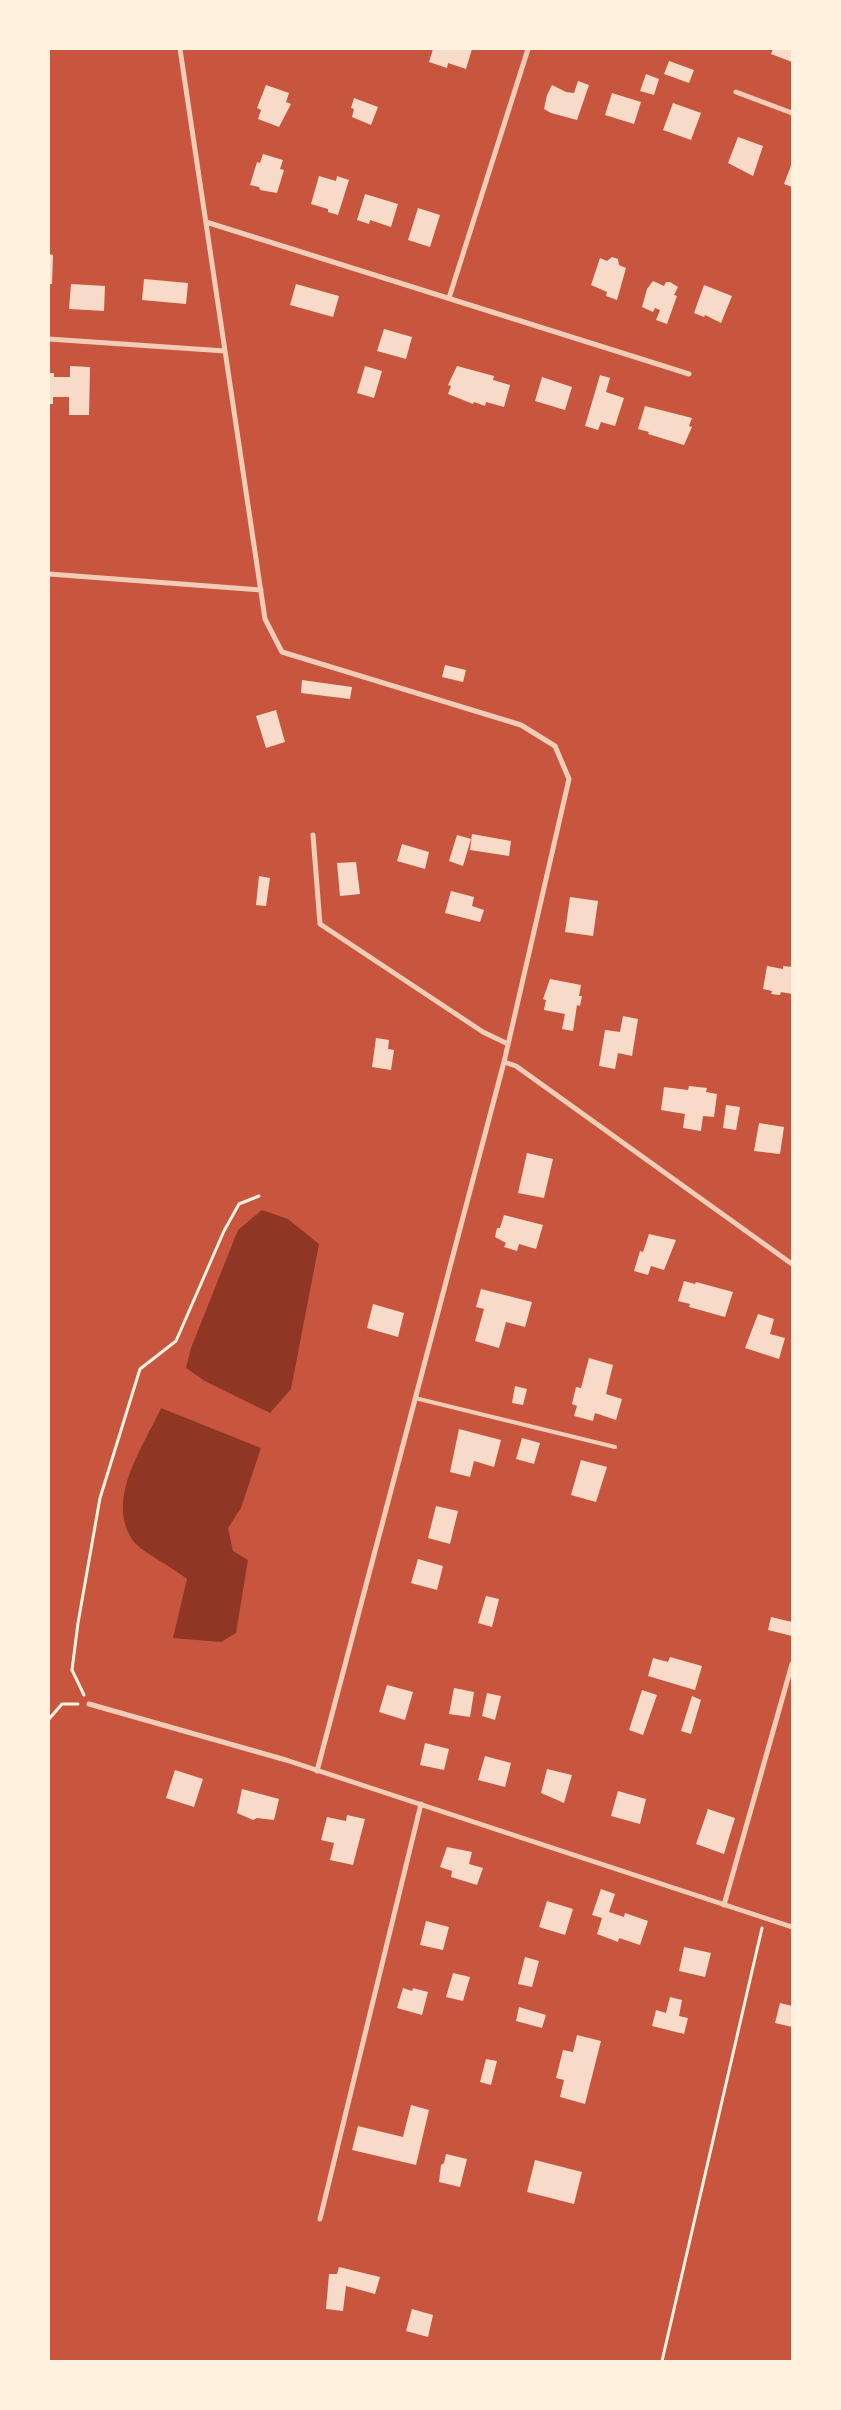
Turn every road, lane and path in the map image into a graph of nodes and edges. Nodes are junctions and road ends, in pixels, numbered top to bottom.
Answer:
1 (180, 49) edge
2 (528, 49) edge
3 (736, 92) dead end
4 (792, 113) edge
5 (206, 222) junction
6 (449, 298) junction
7 (49, 339) edge
8 (226, 351) junction
9 (689, 374) dead end
10 (49, 574) edge
11 (261, 590) junction
12 (313, 836) dead end
13 (508, 1044) junction
14 (504, 1062) junction
15 (259, 1196) dead end
16 (792, 1264) edge
17 (416, 1398) junction
18 (615, 1447) dead end
19 (792, 1664) edge
20 (89, 1704) junction
21 (49, 1720) edge
22 (317, 1771) junction
23 (421, 1804) junction
24 (724, 1905) junction
25 (765, 1918) junction
26 (792, 1927) edge
27 (320, 2218) dead end
28 (662, 2361) edge

1 - 5 street
2 - 6 street
3 - 4 street
5 - 6 street
5 - 8 street
6 - 9 street
7 - 8 street
8 - 11 street
10 - 11 street
11 - 13 street
12 - 13 street
13 - 14 street
14 - 16 street
14 - 17 street
15 - 20 path
17 - 18 lane
17 - 22 street
19 - 24 street
20 - 21 path
20 - 22 street
22 - 23 street
23 - 24 street
23 - 27 street
24 - 25 street
25 - 26 street
25 - 28 path

